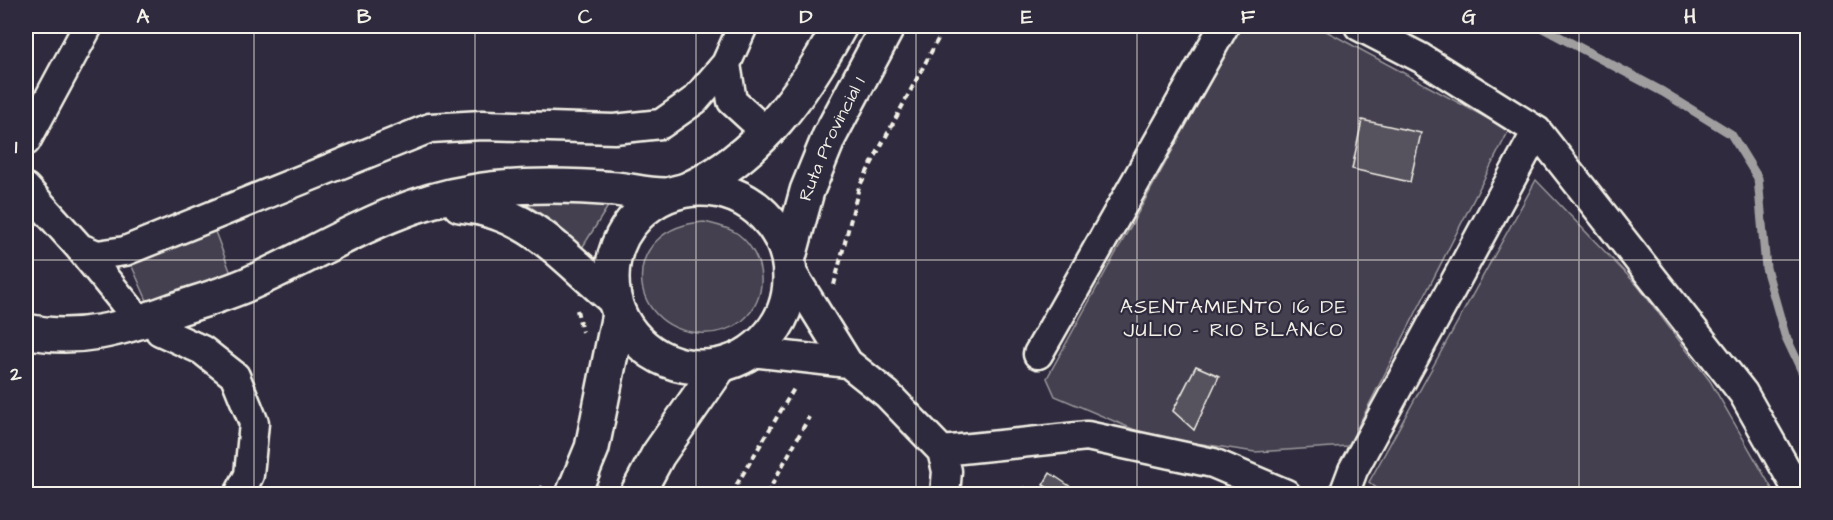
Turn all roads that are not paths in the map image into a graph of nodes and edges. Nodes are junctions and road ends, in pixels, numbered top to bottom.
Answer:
1 (88, 26) edge
2 (743, 26) edge
3 (840, 26) edge
4 (888, 26) edge
5 (1224, 26) edge
6 (1359, 26) edge
7 (726, 64) junction
8 (1537, 131) junction
9 (767, 133) junction
10 (26, 141) edge
11 (26, 188) edge
12 (676, 192) junction
13 (434, 202) junction
14 (80, 248) junction
15 (790, 264) junction
16 (617, 306) junction
17 (151, 327) junction
18 (26, 331) edge
19 (751, 352) junction
20 (1038, 354) dead end
21 (848, 363) junction
22 (720, 366) junction
23 (942, 451) junction
24 (1238, 484) edge
25 (564, 490) edge
26 (239, 495) edge
27 (637, 495) edge
28 (945, 495) edge
29 (1286, 495) edge
30 (1344, 495) edge
31 (1800, 495) edge

1 - 10 street
2 - 7 street
3 - 9 main road
4 - 15 main road, Ruta Provincial 1
5 - 20 street
6 - 8 street
7 - 9 street
7 - 14 street
8 - 30 street
8 - 31 street
9 - 12 main road
11 - 14 street
12 - 13 main road
12 - 15 main road
12 - 16 main road
13 - 16 main road
13 - 17 main road
14 - 17 street
15 - 19 main road, Ruta Provincial 1
15 - 21 street
16 - 22 main road, Ruta Provincial 1
16 - 25 main road
17 - 18 main road
17 - 26 street
19 - 21 street
19 - 22 main road, Ruta Provincial 1
21 - 23 street
22 - 27 main road
23 - 24 street
23 - 28 street
24 - 29 street

